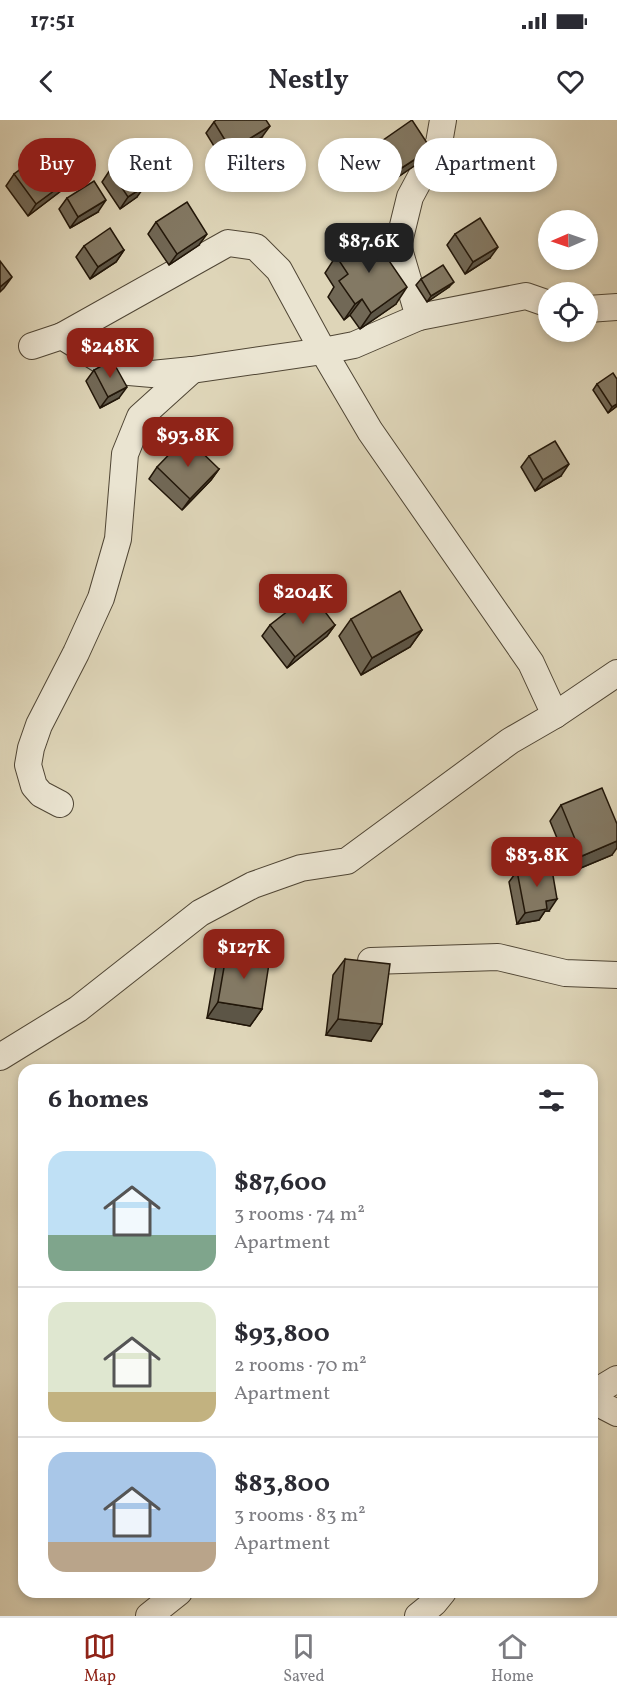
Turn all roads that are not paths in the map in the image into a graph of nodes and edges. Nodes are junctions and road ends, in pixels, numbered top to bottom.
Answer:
1 (443, 120) edge
2 (538, 300) edge
3 (617, 307) edge
4 (598, 308) edge
5 (419, 317) junction
6 (62, 336) junction
7 (32, 346) dead end
8 (323, 351) junction
9 (192, 370) junction
10 (617, 673) edge
11 (555, 715) junction
12 (60, 804) dead end
13 (371, 961) edge
14 (617, 975) edge
15 (0, 1057) edge
16 (617, 1379) edge
17 (598, 1390) edge
18 (598, 1403) edge
19 (617, 1413) edge
20 (172, 1598) edge
21 (438, 1598) edge
22 (149, 1616) edge
23 (418, 1616) edge

1 - 5 street
2 - 5 street
3 - 4 street
5 - 8 street
6 - 7 street
6 - 8 street
6 - 9 street
8 - 9 street
8 - 11 street
9 - 12 street
10 - 11 street
11 - 15 street
13 - 14 street
16 - 17 street
18 - 19 street
20 - 22 street
21 - 23 street

